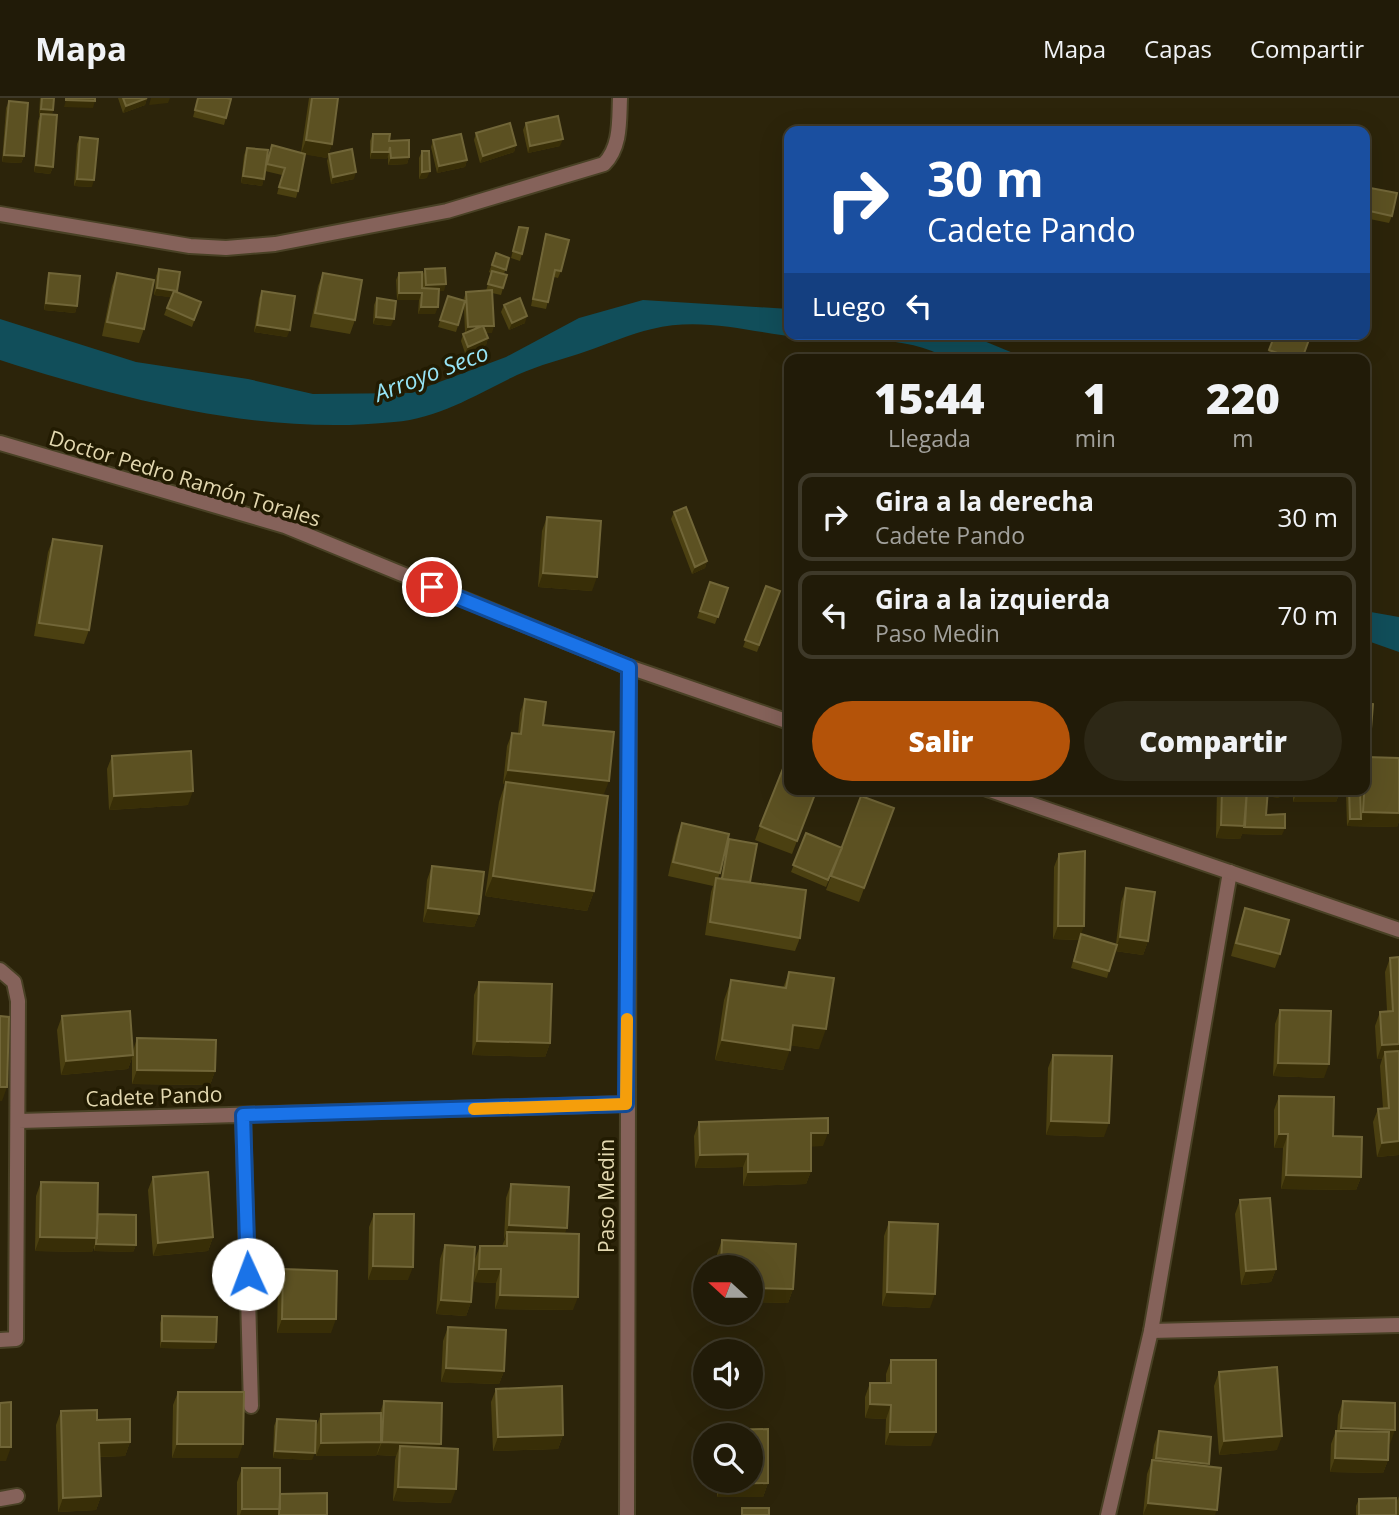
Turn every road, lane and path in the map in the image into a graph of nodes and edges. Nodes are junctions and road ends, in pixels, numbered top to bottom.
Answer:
1 (620, 98) edge
2 (0, 214) edge
3 (0, 443) edge
4 (629, 667) junction
5 (784, 720) edge
6 (1005, 795) edge
7 (1230, 872) junction
8 (1399, 930) edge
9 (0, 970) edge
10 (626, 1104) junction
11 (243, 1115) junction
12 (19, 1121) junction
13 (1399, 1325) edge
14 (1151, 1331) junction
15 (0, 1340) edge
16 (251, 1406) dead end
17 (17, 1496) dead end
18 (0, 1499) edge
19 (627, 1515) edge
20 (1108, 1515) edge

1 - 2 street
3 - 4 street, Doctor Pedro Ramón Torales
4 - 5 street, Doctor Pedro Ramón Torales
4 - 10 street, Paso Medin
6 - 7 street
7 - 8 street
7 - 14 street
9 - 12 street
10 - 11 street, Cadete Pando
10 - 19 street, Paso Medin
11 - 12 street, Cadete Pando
11 - 16 street
12 - 15 street
13 - 14 street
14 - 20 street
17 - 18 street

